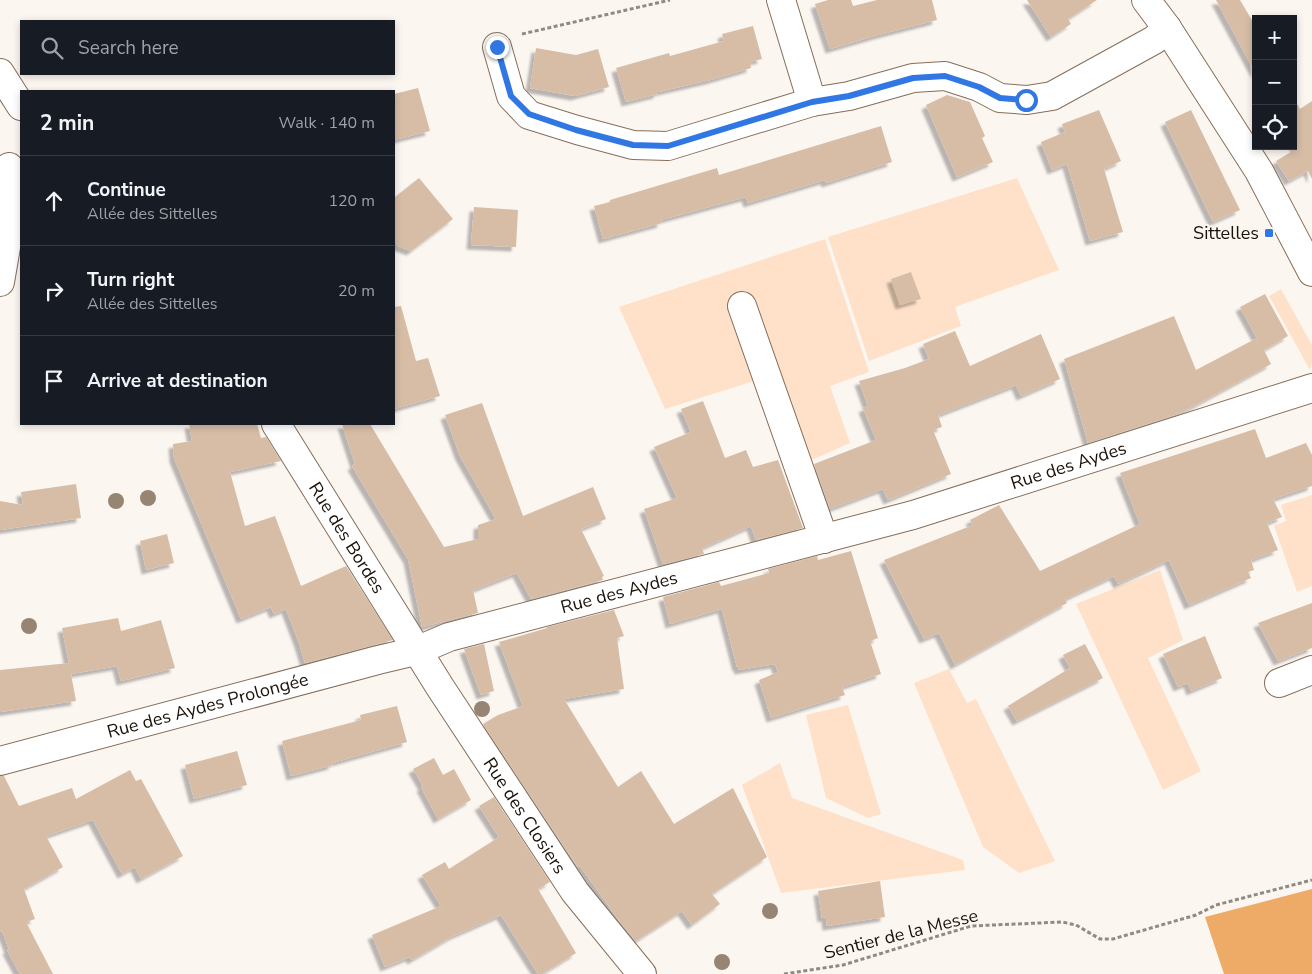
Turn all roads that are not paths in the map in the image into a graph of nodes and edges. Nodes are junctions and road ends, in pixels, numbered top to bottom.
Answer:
1 (781, 0) edge
2 (1146, 0) edge
3 (1167, 28) junction
4 (497, 47) road end
5 (0, 73) edge
6 (812, 102) junction
7 (20, 104) edge
8 (10, 164) edge
9 (1312, 272) edge
10 (0, 282) edge
11 (742, 306) dead end
12 (1312, 388) edge
13 (277, 425) edge
14 (824, 539) junction
15 (416, 651) junction
16 (1312, 670) edge
17 (1279, 683) dead end
18 (0, 761) edge
19 (642, 974) edge

1 - 6 street
2 - 3 street
3 - 6 street
3 - 9 street
4 - 6 street
5 - 7 street
8 - 10 street
11 - 14 street
12 - 14 street, Rue des Aydes
13 - 15 street, Rue des Bordes
14 - 15 street, Rue des Aydes
15 - 18 street, Rue des Aydes Prolongée
15 - 19 street, Rue des Closiers
16 - 17 street

